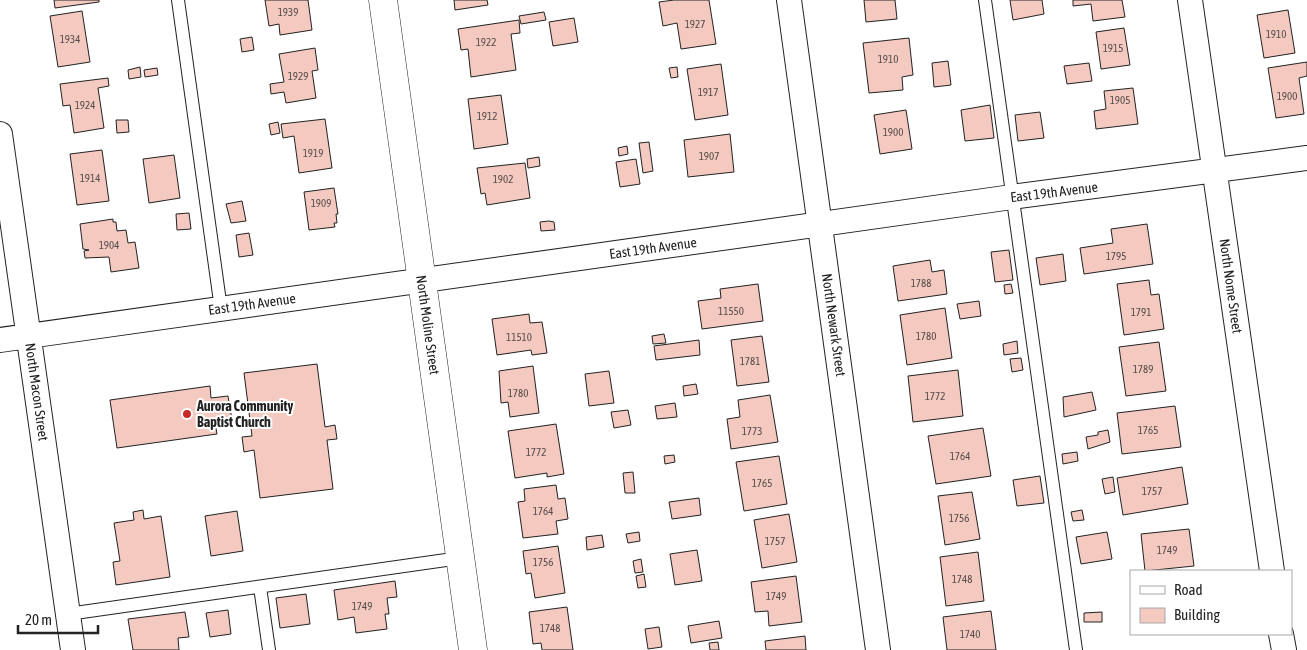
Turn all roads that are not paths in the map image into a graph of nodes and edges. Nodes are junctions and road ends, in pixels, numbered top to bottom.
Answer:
1 (178, 0) edge
2 (383, 0) edge
3 (789, 0) edge
4 (985, 0) edge
5 (1190, 0) edge
6 (0, 134) edge
7 (1307, 158) edge
8 (1214, 171) junction
9 (1012, 197) junction
10 (820, 225) junction
11 (422, 280) junction
12 (221, 309) junction
13 (29, 336) junction
14 (0, 340) edge
15 (460, 558) junction
16 (1272, 570) edge
17 (260, 587) junction
18 (68, 614) junction
19 (1281, 635) edge
20 (73, 650) edge
21 (269, 650) edge
22 (473, 650) edge
23 (878, 650) edge
24 (1076, 650) edge
25 (1284, 650) edge

1 - 12 lane
2 - 11 street, North Moline Street
3 - 10 street, North Newark Street
4 - 9 lane
5 - 8 street, North Nome Street
6 - 13 street, North Macon Street
7 - 8 street, East 19th Avenue
8 - 9 street, East 19th Avenue
8 - 16 street, North Nome Street
9 - 10 street, East 19th Avenue
9 - 24 lane
10 - 11 street, East 19th Avenue
10 - 23 street, North Newark Street
11 - 12 street, East 19th Avenue
11 - 15 street, North Moline Street
12 - 13 street, East 19th Avenue
13 - 14 street, East 19th Avenue
13 - 18 street, North Macon Street
15 - 17 lane
15 - 22 street, North Moline Street
17 - 18 lane
17 - 21 lane
18 - 20 street, North Macon Street
19 - 25 street

